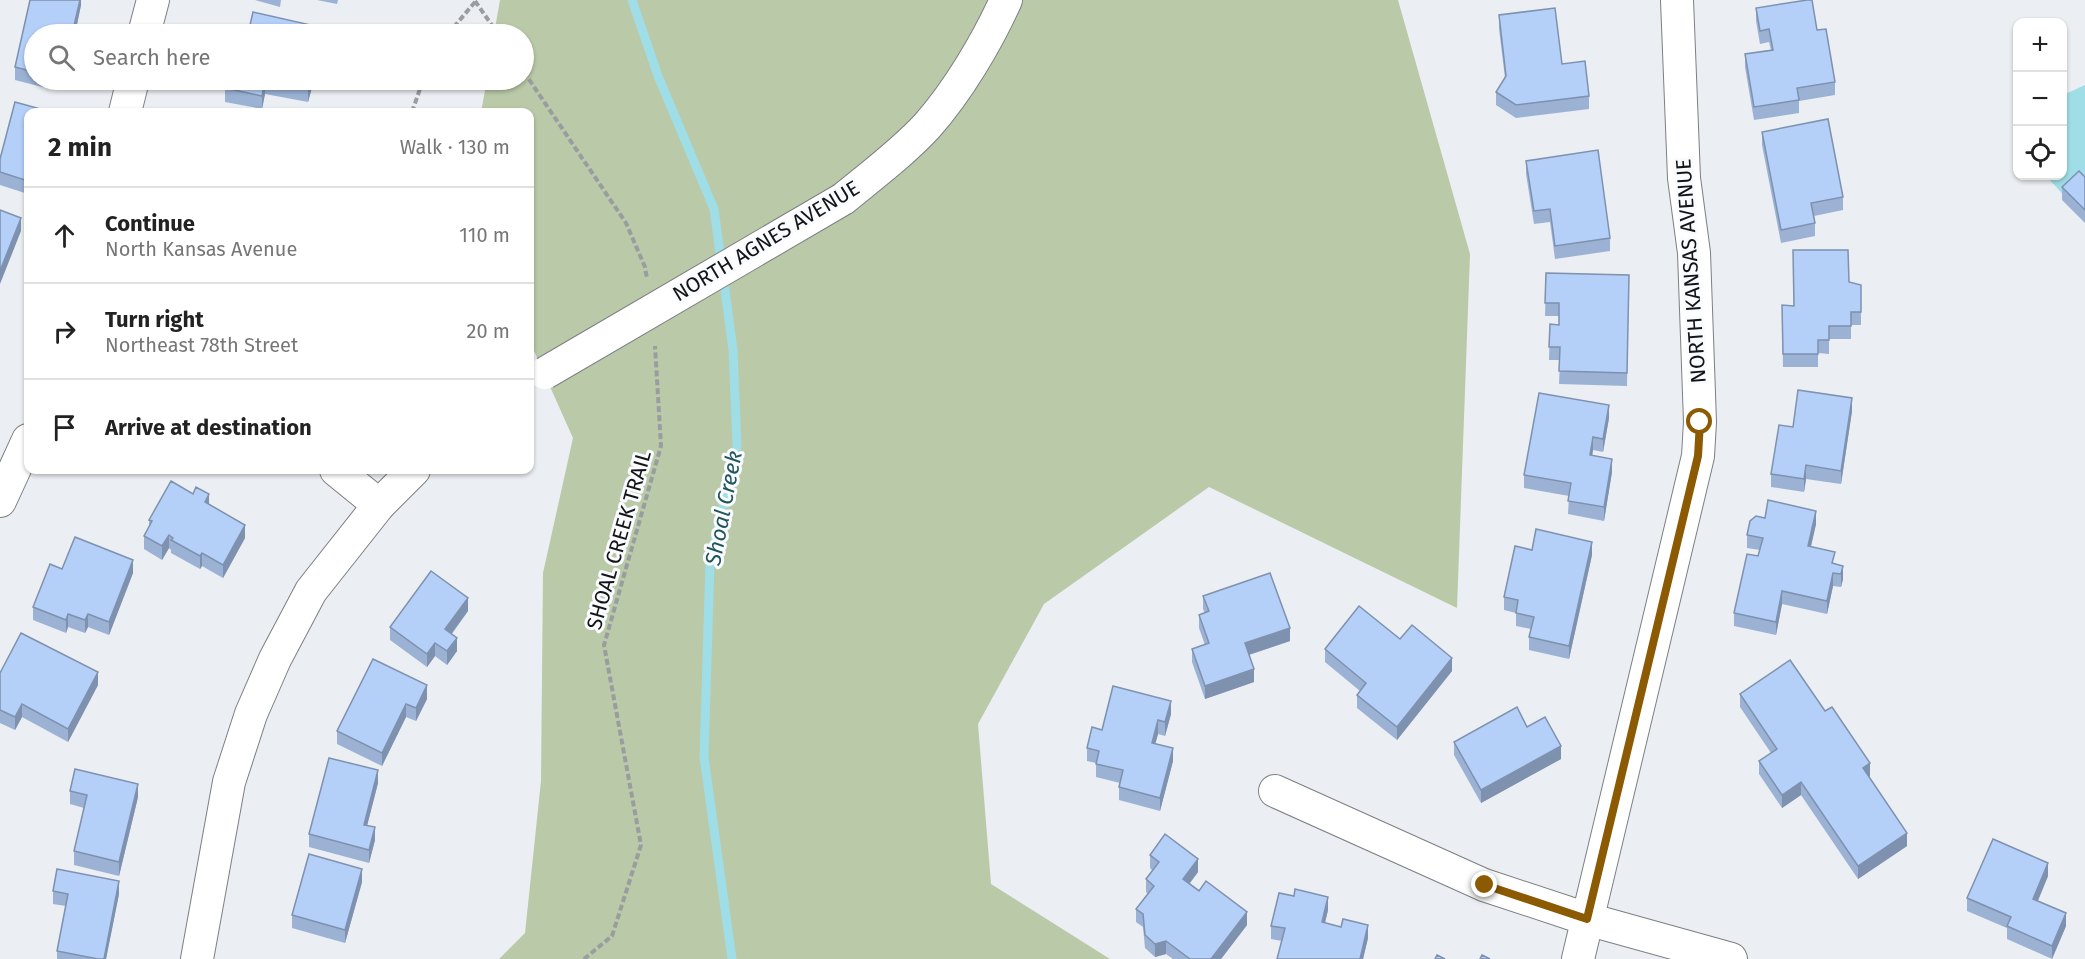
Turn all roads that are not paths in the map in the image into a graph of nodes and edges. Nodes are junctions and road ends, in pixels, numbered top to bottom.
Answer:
1 (153, 0) edge
2 (1006, 0) edge
3 (1677, 0) edge
4 (147, 24) edge
5 (130, 90) edge
6 (126, 108) edge
7 (537, 378) edge
8 (24, 449) edge
9 (341, 474) edge
10 (410, 474) edge
11 (0, 501) edge
12 (379, 505) junction
13 (1275, 791) dead end
14 (1587, 919) junction
15 (197, 959) edge
16 (1578, 959) edge
17 (1731, 959) edge

1 - 4 street
2 - 7 street, NORTH AGNES AVENUE, bridge
3 - 14 street, NORTH KANSAS AVENUE
5 - 6 street
8 - 11 street
9 - 12 street
10 - 12 street
12 - 15 street
13 - 14 street
14 - 16 street, NORTH KANSAS AVENUE
14 - 17 street

